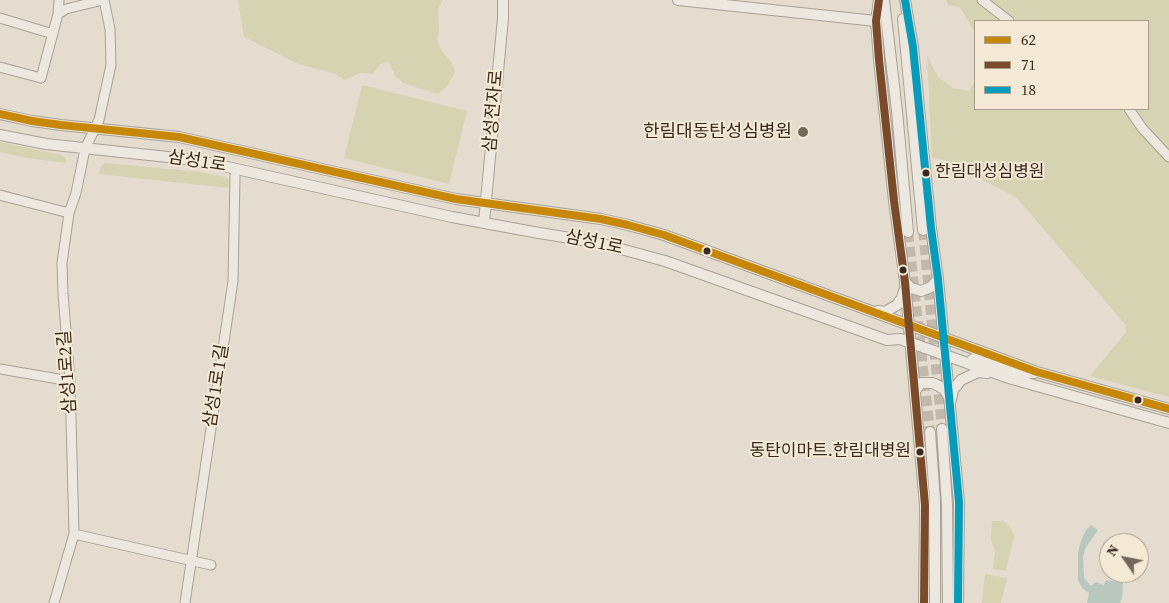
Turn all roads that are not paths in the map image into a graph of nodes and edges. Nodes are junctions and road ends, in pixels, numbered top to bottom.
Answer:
1 (59, 0) edge
2 (103, 0) edge
3 (503, 0) edge
4 (507, 0) edge
5 (678, 0) edge
6 (879, 0) edge
7 (884, 0) edge
8 (904, 0) edge
9 (982, 0) edge
10 (58, 14) junction
11 (0, 18) edge
12 (1008, 20) edge
13 (876, 21) junction
14 (53, 34) junction
15 (0, 67) edge
16 (1130, 110) edge
17 (0, 114) edge
18 (96, 128) junction
19 (0, 135) edge
20 (87, 145) junction
21 (1169, 157) edge
22 (236, 168) junction
23 (0, 195) edge
24 (484, 203) junction
25 (69, 213) junction
26 (484, 222) junction
27 (923, 230) tunnel mouth
28 (908, 232) tunnel mouth
29 (938, 279) junction
30 (905, 282) junction
31 (865, 310) junction
32 (909, 325) junction
33 (944, 338) junction
34 (911, 343) junction
35 (946, 356) junction
36 (973, 366) junction
37 (0, 369) edge
38 (1037, 372) junction
39 (994, 373) junction
40 (70, 381) junction
41 (915, 391) junction
42 (950, 402) junction
43 (1169, 409) edge
44 (1169, 423) edge
45 (942, 430) tunnel mouth
46 (930, 432) tunnel mouth
47 (74, 534) junction
48 (191, 562) junction
49 (211, 565) dead end
50 (54, 603) edge
51 (185, 603) edge
52 (924, 603) edge
53 (935, 603) edge
54 (948, 603) edge
55 (958, 603) edge

1 - 10 street
2 - 10 street
2 - 18 street, 삼성1로2길
3 - 4 street
3 - 24 street, 삼성전자로
5 - 13 street
6 - 13 street
7 - 28 street
8 - 27 street
8 - 29 street
9 - 12 street
10 - 14 street
11 - 14 street
13 - 30 street
14 - 15 street
16 - 21 street
17 - 18 street, 삼성1로
18 - 20 street, 삼성1로2길
18 - 24 street, 삼성1로
19 - 20 street, 삼성1로
20 - 22 street, 삼성1로
20 - 25 street, 삼성1로2길
22 - 26 street, 삼성1로
22 - 48 street, 삼성1로1길
23 - 25 street
24 - 26 street, 삼성전자로
24 - 31 street, 삼성1로
25 - 40 street, 삼성1로2길
26 - 34 street, 삼성1로
29 - 30 street
29 - 33 street
30 - 31 street
30 - 32 street
31 - 32 street, 삼성1로
32 - 33 street, 삼성1로
32 - 34 street
33 - 35 street
33 - 38 street, 삼성1로
34 - 35 street, 삼성1로
34 - 41 street
35 - 36 street, 삼성1로
35 - 42 street
36 - 38 street
36 - 39 street, 삼성1로
37 - 40 street
38 - 43 street, 삼성1로
39 - 42 street
39 - 44 street, 삼성1로
40 - 47 street, 삼성1로2길
41 - 42 street
41 - 52 street
42 - 55 street
45 - 54 street
46 - 53 street
47 - 48 street
47 - 50 street, 삼성1로2길
48 - 49 street
48 - 51 street, 삼성1로1길

